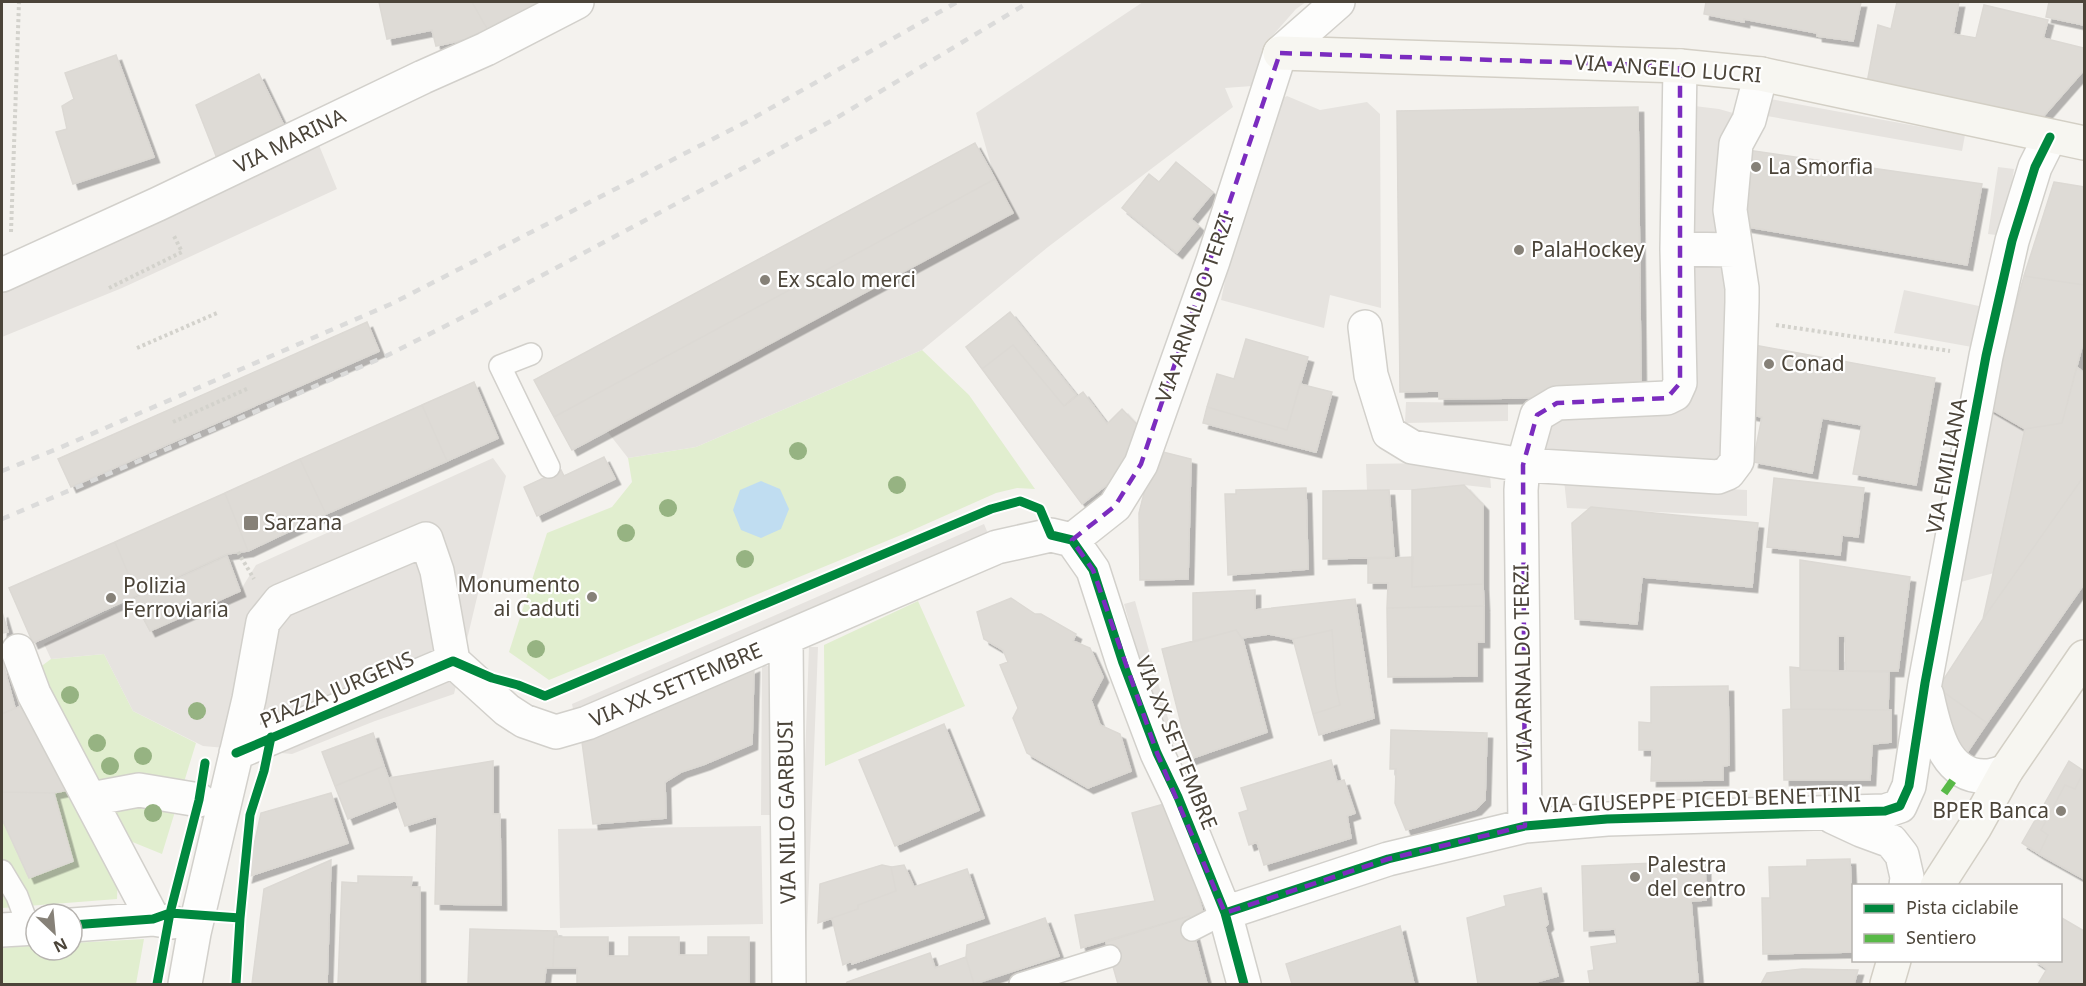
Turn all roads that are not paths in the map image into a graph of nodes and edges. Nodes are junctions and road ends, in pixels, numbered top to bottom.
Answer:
1 (577, 2) edge
2 (1338, 2) edge
3 (1280, 53) junction
4 (1680, 66) junction
5 (1761, 74) junction
6 (2050, 137) junction
7 (2085, 143) edge
8 (1677, 249) junction
9 (1735, 250) junction
10 (6, 274) edge
11 (1365, 327) dead end
12 (531, 354) dead end
13 (1523, 465) junction
14 (549, 467) dead end
15 (1072, 540) junction
16 (786, 639) junction
17 (18, 651) dead end
18 (2085, 657) edge
19 (453, 661) junction
20 (1924, 682) junction
21 (234, 761) junction
22 (2006, 771) junction
23 (91, 799) junction
24 (199, 800) dead end
25 (1900, 806) joint
26 (1823, 812) junction
27 (1525, 826) junction
28 (2, 871) edge
29 (1906, 884) edge
30 (1938, 884) edge
31 (1225, 913) junction
32 (153, 919) junction
33 (84, 924) edge
34 (22, 929) edge
35 (1192, 930) dead end
36 (194, 933) junction
37 (1110, 956) dead end
38 (1893, 962) edge
39 (185, 984) edge
40 (789, 984) edge
41 (1020, 984) edge
42 (1244, 984) edge
43 (1887, 984) edge

1 - 10 street, VIA MARINA
2 - 3 street
3 - 4 street, VIA ANGELO LUCRI
3 - 15 street, VIA ARNALDO TERZI
4 - 5 street, VIA ANGELO LUCRI
4 - 8 street
5 - 6 street, VIA ANGELO LUCRI
5 - 9 street
6 - 7 street, VIA ANGELO LUCRI
6 - 20 street, VIA EMILIANA
8 - 9 street
8 - 13 street, VIA ARNALDO TERZI
9 - 13 street
11 - 13 street
12 - 14 lane
13 - 27 street, VIA ARNALDO TERZI
15 - 16 street, VIA XX SETTEMBRE
15 - 31 street, VIA XX SETTEMBRE
16 - 19 street, VIA XX SETTEMBRE
16 - 40 street, VIA NILO GARBUSI
17 - 23 street
18 - 22 street
19 - 21 street, PIAZZA JURGENS
19 - 21 street
20 - 22 street
20 - 25 street, VIA EMILIANA
21 - 36 street
22 - 30 street
23 - 24 street
23 - 32 street
25 - 26 street, VIA GIUSEPPE PICEDI BENETTINI
26 - 27 street, VIA GIUSEPPE PICEDI BENETTINI
26 - 29 street
27 - 31 street, VIA GIUSEPPE PICEDI BENETTINI
28 - 34 lane
31 - 35 lane
31 - 42 street, VIA XX SETTEMBRE
32 - 33 street
32 - 36 street
36 - 39 street
37 - 41 lane
38 - 43 street

